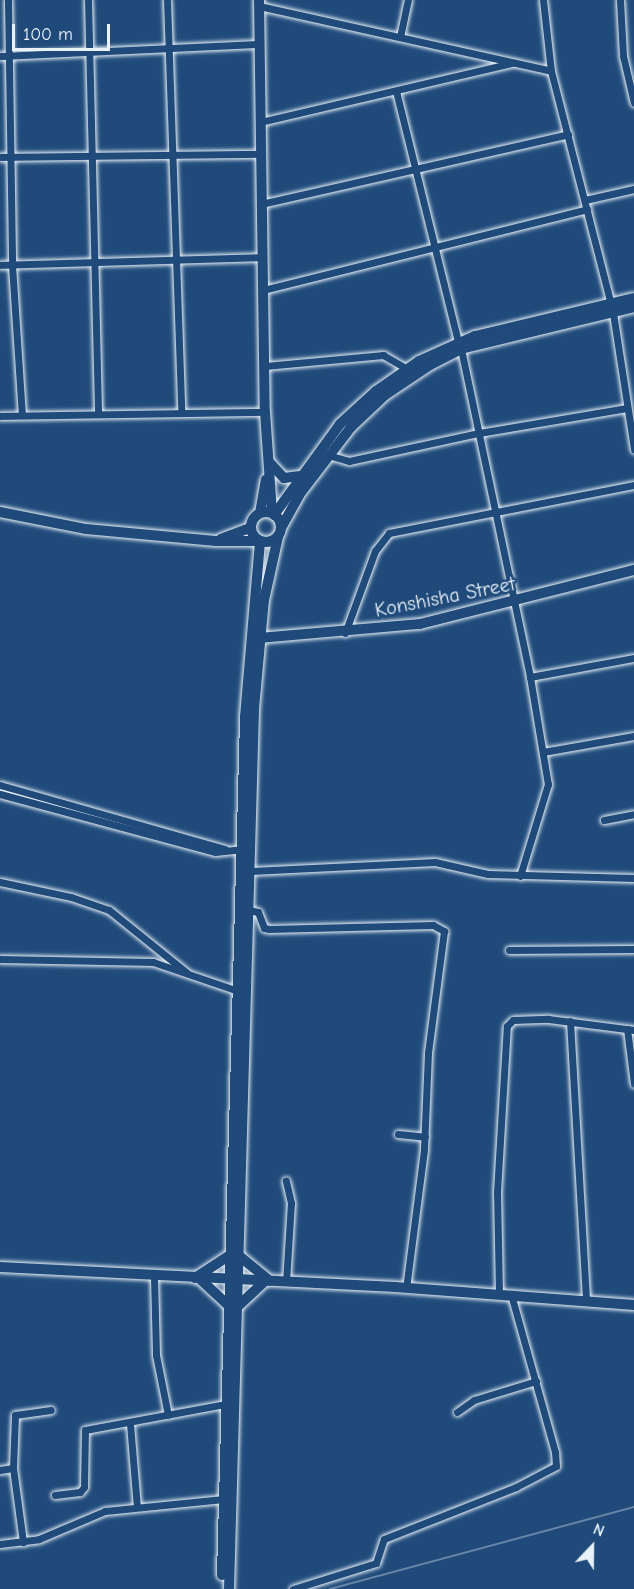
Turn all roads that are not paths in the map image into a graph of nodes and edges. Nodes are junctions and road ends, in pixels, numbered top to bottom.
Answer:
1 (9, 0) edge
2 (88, 0) edge
3 (167, 0) edge
4 (408, 0) edge
5 (543, 0) edge
6 (620, 0) edge
7 (259, 3) edge
8 (400, 37) junction
9 (259, 44) junction
10 (168, 46) junction
11 (89, 51) junction
12 (0, 56) edge
13 (9, 56) junction
14 (513, 62) junction
15 (551, 71) junction
16 (396, 91) junction
17 (634, 103) edge
18 (260, 122) junction
19 (568, 134) junction
20 (260, 154) junction
21 (173, 155) junction
22 (91, 156) junction
23 (12, 157) junction
24 (0, 158) edge
25 (414, 171) junction
26 (634, 189) edge
27 (585, 200) junction
28 (261, 204) junction
29 (587, 209) junction
30 (436, 248) junction
31 (263, 257) junction
32 (178, 260) junction
33 (93, 263) junction
34 (12, 265) junction
35 (0, 266) edge
36 (263, 290) junction
37 (634, 298) edge
38 (634, 307) edge
39 (612, 308) junction
40 (460, 345) junction
41 (265, 366) junction
42 (407, 369) junction
43 (627, 408) junction
44 (181, 411) junction
45 (265, 412) junction
46 (98, 413) junction
47 (22, 415) junction
48 (0, 416) edge
49 (479, 433) junction
50 (634, 450) edge
51 (328, 455) junction
52 (268, 465) junction
53 (300, 476) junction
54 (634, 485) edge
55 (495, 511) junction
56 (0, 512) edge
57 (260, 513) junction
58 (273, 514) junction
59 (250, 528) junction
60 (279, 532) junction
61 (215, 541) junction
62 (259, 541) junction
63 (634, 570) edge
64 (512, 603) junction
65 (345, 633) junction
66 (259, 638) junction
67 (634, 658) edge
68 (530, 677) junction
69 (634, 736) edge
70 (543, 752) junction
71 (0, 784) edge
72 (0, 794) edge
73 (634, 814) edge
74 (604, 820) dead end
75 (225, 849) junction
76 (247, 849) junction
77 (251, 871) junction
78 (520, 876) junction
79 (634, 878) edge
80 (0, 882) edge
81 (249, 910) junction
82 (634, 949) edge
83 (509, 950) dead end
84 (0, 958) edge
85 (189, 974) junction
86 (242, 992) junction
87 (570, 1021) junction
88 (631, 1030) edge
89 (634, 1084) edge
90 (398, 1134) dead end
91 (425, 1137) junction
92 (286, 1181) dead end
93 (234, 1255) junction
94 (0, 1267) edge
95 (154, 1277) junction
96 (197, 1279) junction
97 (233, 1280) junction
98 (267, 1281) junction
99 (286, 1282) junction
100 (406, 1288) junction
101 (505, 1294) junction
102 (586, 1300) junction
103 (634, 1305) edge
104 (232, 1307) junction
105 (536, 1381) junction
106 (225, 1404) junction
107 (51, 1410) dead end
108 (457, 1412) dead end
109 (168, 1415) junction
110 (130, 1424) junction
111 (13, 1468) junction
112 (0, 1470) edge
113 (55, 1495) dead end
114 (223, 1499) junction
115 (137, 1507) junction
116 (23, 1542) junction
117 (0, 1544) edge
118 (222, 1589) edge
119 (229, 1589) edge
120 (293, 1589) edge

1 - 13 street
2 - 11 street
3 - 10 street
4 - 8 street
5 - 15 street
6 - 17 street
7 - 8 street
7 - 9 main road
8 - 14 street
9 - 10 street
9 - 18 main road
10 - 11 street
10 - 21 street
11 - 13 street
11 - 22 street
12 - 13 street
13 - 23 street
14 - 15 street
14 - 16 street
15 - 19 street
16 - 18 street
16 - 25 street
18 - 20 main road
19 - 25 street
19 - 27 street
20 - 21 street
20 - 28 main road
21 - 22 street
21 - 32 street
22 - 23 street
22 - 33 street
23 - 24 street
23 - 34 street
25 - 28 street
25 - 30 street
26 - 27 street
27 - 29 street
28 - 31 main road
29 - 30 street
29 - 39 street
30 - 36 street
30 - 40 street
31 - 32 street
31 - 36 main road
32 - 33 street
32 - 44 street
33 - 34 street
33 - 46 street
34 - 35 street
34 - 47 street
36 - 41 main road
37 - 39 main road
38 - 39 main road
39 - 40 main road
39 - 43 street
40 - 42 main road
40 - 49 street
40 - 51 main road
41 - 42 street
41 - 45 main road
42 - 53 main road
43 - 49 street
43 - 50 street
44 - 45 street
44 - 46 street
45 - 52 main road
46 - 47 street
47 - 48 street
49 - 51 street
49 - 55 street
51 - 60 main road
52 - 53 main road
52 - 57 main road
52 - 58 main road
53 - 58 main road
54 - 55 street
55 - 64 street
55 - 65 street
56 - 61 main road
57 - 58 main road
57 - 59 main road
58 - 60 main road
59 - 61 main road
59 - 62 main road
60 - 62 main road
60 - 66 main road
61 - 62 main road
62 - 76 main road
63 - 64 main road, Konshisha Street
64 - 65 main road, Konshisha Street
64 - 68 street
65 - 66 main road, Konshisha Street
66 - 76 main road
67 - 68 street
68 - 70 street
69 - 70 street
70 - 78 street
71 - 75 street
72 - 75 street
73 - 74 street
75 - 76 street
76 - 77 main road
76 - 86 main road
77 - 78 street
77 - 81 main road
78 - 79 street
80 - 85 street
81 - 86 main road
81 - 91 street
82 - 83 street
84 - 85 street
85 - 86 street
86 - 93 main road
87 - 88 street
87 - 101 street
87 - 102 street
88 - 89 street
90 - 91 street
91 - 100 street
92 - 99 street
93 - 96 main road
93 - 97 main road
93 - 98 main road
94 - 95 main road
95 - 96 main road
95 - 109 street
96 - 97 main road
96 - 104 main road
97 - 98 main road
97 - 104 main road
98 - 99 main road
98 - 104 main road
99 - 100 main road
100 - 101 main road
101 - 102 main road
101 - 105 street
102 - 103 main road
104 - 106 main road
104 - 119 main road
105 - 108 street
105 - 120 street
106 - 109 street
106 - 114 main road
107 - 111 street
109 - 110 street
110 - 113 street
110 - 115 street
111 - 112 street
111 - 116 street
114 - 115 street
114 - 118 main road
115 - 116 street
116 - 117 street

